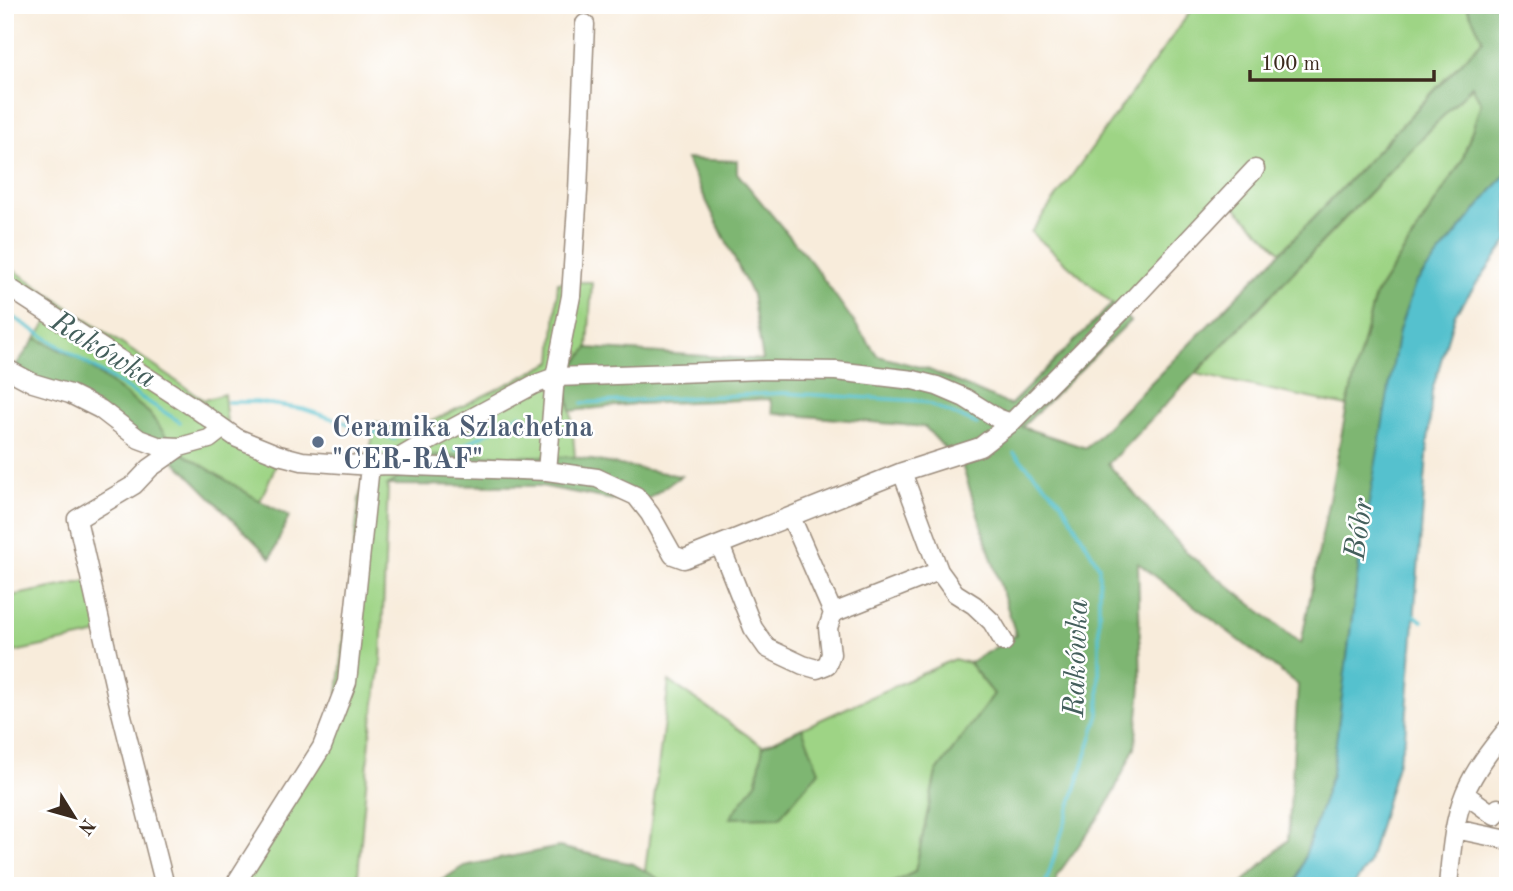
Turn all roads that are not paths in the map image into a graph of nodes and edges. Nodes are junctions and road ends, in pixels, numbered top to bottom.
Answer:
1 (585, 24) dead end
2 (1255, 169) dead end
3 (5, 285) edge
4 (5, 368) edge
5 (555, 377) junction
6 (1011, 423) junction
7 (222, 429) junction
8 (139, 439) junction
9 (180, 447) junction
10 (379, 466) junction
11 (150, 468) junction
12 (547, 471) junction
13 (902, 472) junction
14 (791, 517) junction
15 (720, 545) junction
16 (939, 571) junction
17 (833, 613) junction
18 (1004, 642) dead end
19 (1508, 728) edge
20 (1465, 794) junction
21 (1498, 808) dead end
22 (1455, 829) junction
23 (1508, 839) edge
24 (165, 886) edge
25 (234, 886) edge
26 (1448, 886) edge

1 - 5 street
2 - 6 street
3 - 7 street
4 - 8 street
5 - 6 street
5 - 10 street
5 - 12 street
6 - 13 street
7 - 9 street
7 - 10 street
8 - 9 street
8 - 11 street
9 - 11 street
10 - 12 street
10 - 25 street
11 - 24 street
12 - 15 street
13 - 14 street
13 - 16 street
14 - 15 street
14 - 17 street
15 - 17 street
16 - 17 street
16 - 18 street
19 - 20 street
20 - 21 street
20 - 22 street
22 - 23 street
22 - 26 street

